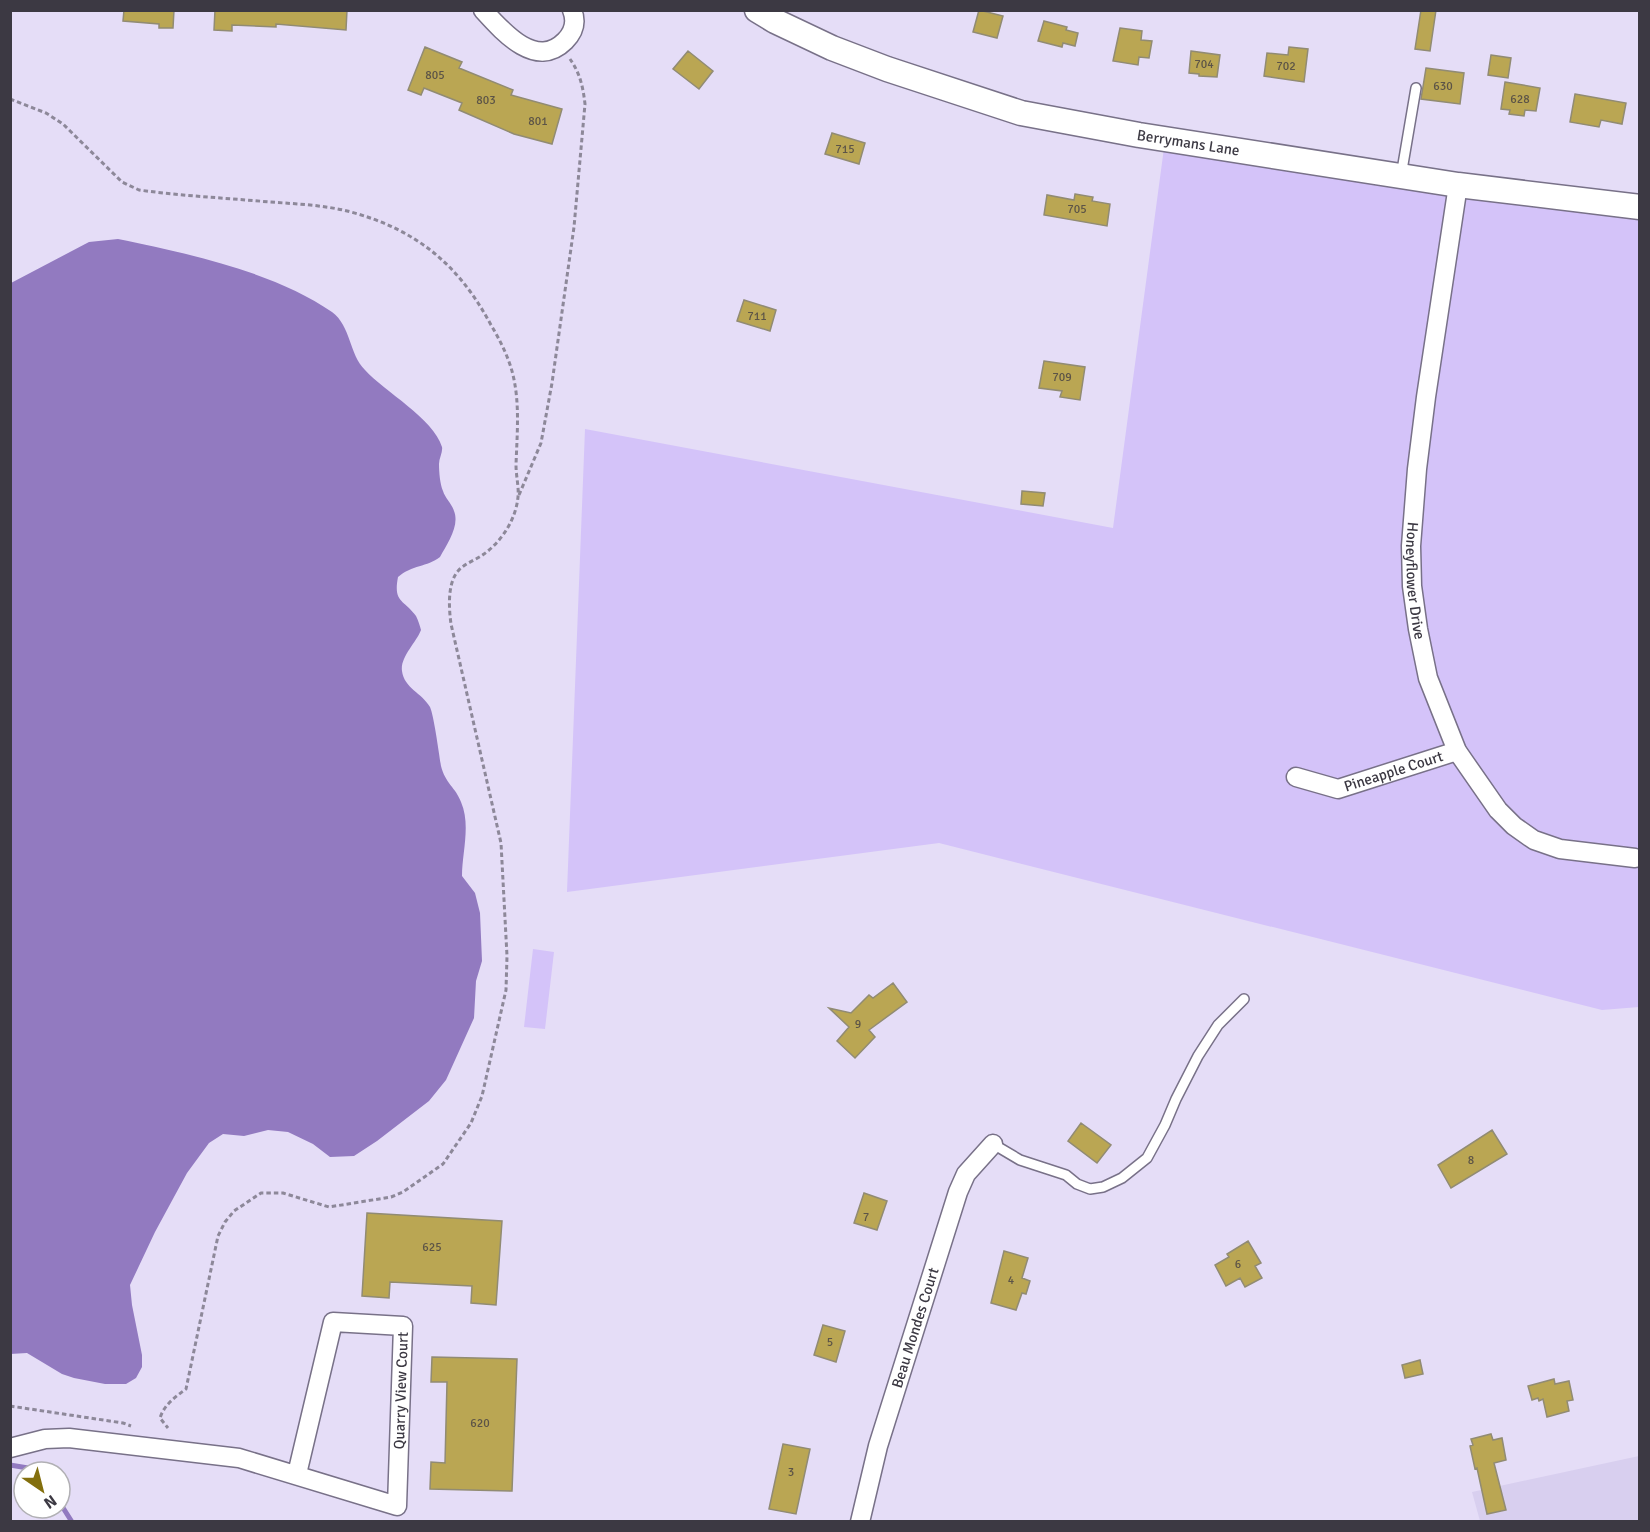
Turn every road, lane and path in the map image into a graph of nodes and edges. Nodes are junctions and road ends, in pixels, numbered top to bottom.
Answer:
1 (573, 10) edge
2 (758, 10) edge
3 (489, 13) edge
4 (561, 45) junction
5 (1416, 88) dead end
6 (10, 99) edge
7 (1401, 176) junction
8 (1458, 185) junction
9 (1640, 207) edge
10 (519, 496) junction
11 (1456, 751) junction
12 (1296, 777) dead end
13 (1635, 858) dead end
14 (1244, 999) dead end
15 (993, 1144) joint
16 (10, 1406) edge
17 (168, 1428) dead end
18 (138, 1429) dead end
19 (16, 1446) edge
20 (297, 1474) junction
21 (860, 1521) edge

1 - 4 street
2 - 7 street, Berrymans Lane
3 - 4 street
4 - 10 path
5 - 7 lane
6 - 10 path
7 - 8 street, Berrymans Lane
8 - 9 street, Berrymans Lane
8 - 11 street, Honeyflower Drive
10 - 17 path
11 - 12 street, Pineapple Court
11 - 13 street, Honeyflower Drive
14 - 15 lane
15 - 21 street, Beau Mondes Court
16 - 18 path
19 - 20 street, Quarry View Court
20 - 20 street, Quarry View Court

